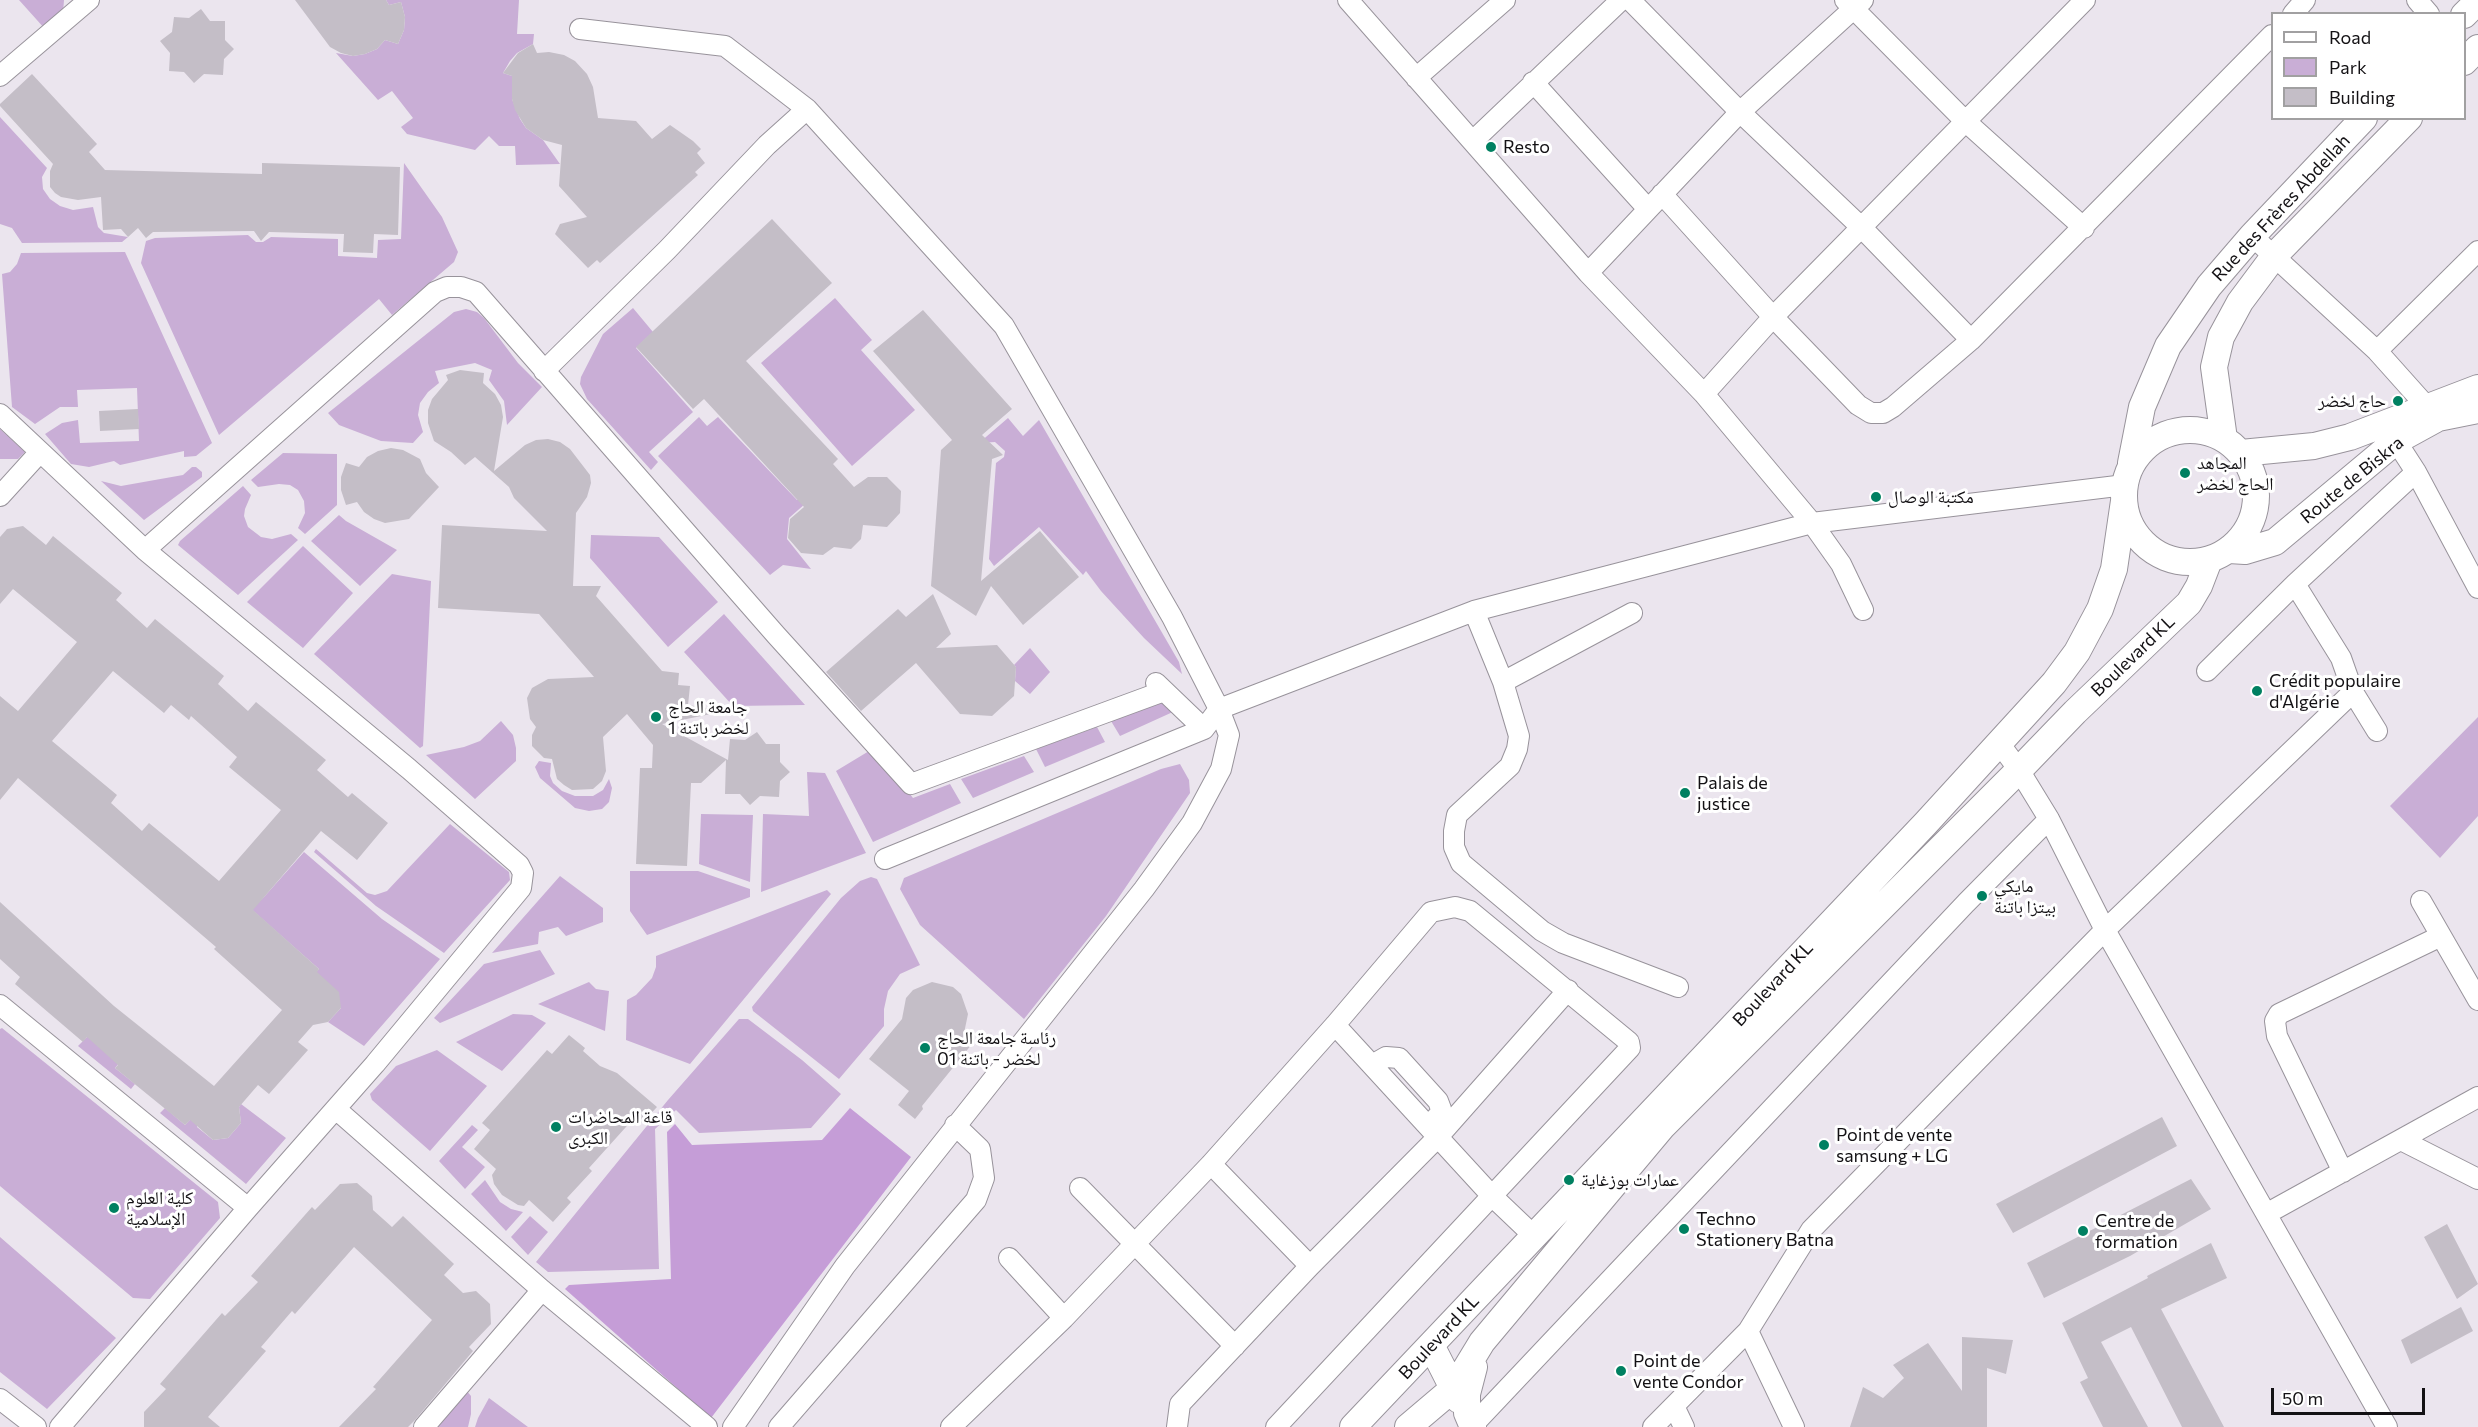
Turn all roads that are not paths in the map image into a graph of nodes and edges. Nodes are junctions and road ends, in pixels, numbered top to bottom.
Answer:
1 (89, 0) edge
2 (1348, 0) edge
3 (1505, 0) edge
4 (1621, 0) edge
5 (1630, 0) edge
6 (2085, 0) edge
7 (2306, 0) edge
8 (2417, 0) edge
9 (2478, 1) edge
10 (1854, 3) edge
11 (2295, 12) edge
12 (2427, 12) edge
13 (2466, 13) edge
14 (580, 29) dead end
15 (2271, 36) edge
16 (2478, 48) edge
17 (2466, 60) edge
18 (0, 76) edge
19 (1416, 78) junction
20 (1533, 82) junction
21 (807, 109) junction
22 (1740, 112) junction
23 (1964, 120) junction
24 (2362, 120) edge
25 (2407, 120) edge
26 (1473, 141) junction
27 (1662, 194) junction
28 (1648, 209) junction
29 (1861, 227) junction
30 (2084, 228) junction
31 (2252, 236) junction
32 (2478, 251) edge
33 (2275, 255) junction
34 (1588, 273) junction
35 (1773, 317) junction
36 (1971, 340) junction
37 (2377, 351) junction
38 (544, 371) junction
39 (2478, 388) edge
40 (1704, 394) junction
41 (2478, 410) edge
42 (2432, 412) junction
43 (0, 414) edge
44 (2396, 441) junction
45 (2232, 446) junction
46 (40, 452) junction
47 (2416, 472) junction
48 (2127, 483) junction
49 (0, 496) edge
50 (1812, 523) junction
51 (145, 550) junction
52 (2219, 555) junction
53 (2295, 584) junction
54 (2478, 588) edge
55 (1863, 609) dead end
56 (1474, 611) junction
57 (1632, 613) dead end
58 (2207, 671) dead end
59 (1503, 682) junction
60 (2353, 692) junction
61 (1219, 709) junction
62 (1204, 729) junction
63 (2377, 731) dead end
64 (1999, 743) junction
65 (2019, 770) junction
66 (2049, 819) junction
67 (885, 859) dead end
68 (2421, 901) dead end
69 (2105, 930) junction
70 (2441, 936) junction
71 (1678, 987) dead end
72 (1568, 990) junction
73 (2478, 1000) edge
74 (0, 1005) edge
75 (1335, 1025) junction
76 (2478, 1097) edge
77 (337, 1110) junction
78 (955, 1125) junction
79 (1433, 1132) junction
80 (2401, 1140) junction
81 (1211, 1164) junction
82 (2343, 1172) junction
83 (2478, 1179) edge
84 (1080, 1188) dead end
85 (1492, 1196) junction
86 (248, 1208) junction
87 (2266, 1214) junction
88 (1534, 1236) junction
89 (1134, 1245) junction
90 (1009, 1258) dead end
91 (1310, 1266) junction
92 (542, 1290) junction
93 (1064, 1318) junction
94 (1748, 1331) junction
95 (1482, 1342) junction
96 (1235, 1346) junction
97 (1431, 1346) junction
98 (1402, 1376) junction
99 (1454, 1388) junction
100 (0, 1399) edge
101 (1674, 1406) junction
102 (1471, 1422) edge
103 (1420, 1423) edge
104 (962, 1424) edge
105 (36, 1427) edge
106 (60, 1427) edge
107 (424, 1427) edge
108 (707, 1427) edge
109 (733, 1427) edge
110 (779, 1427) edge
111 (1178, 1427) edge
112 (1276, 1427) edge
113 (1353, 1427) edge
114 (1653, 1427) edge
115 (1684, 1427) edge
116 (1794, 1427) edge
117 (2387, 1427) edge

1 - 18 street
2 - 19 street
3 - 19 street
4 - 20 street
5 - 22 street
6 - 23 street
7 - 11 street
8 - 12 street
9 - 13 main road
10 - 22 street
10 - 23 street
14 - 21 street
15 - 30 street
16 - 17 main road
19 - 26 street
20 - 26 street
20 - 28 street
21 - 38 street
21 - 61 street
22 - 27 street
22 - 29 street
23 - 29 street
23 - 30 street
24 - 31 main road, Rue des Frères Abdellah
25 - 33 main road, Rue des Frères Abdellah
26 - 34 street
27 - 28 street
27 - 35 street
28 - 34 street
29 - 35 street
29 - 36 street
30 - 36 street
31 - 33 street
31 - 48 main road, Rue des Frères Abdellah
32 - 37 street
33 - 37 street
33 - 45 main road, Rue des Frères Abdellah
34 - 40 street
35 - 36 street
35 - 40 street
37 - 42 street
38 - 51 street
38 - 62 street
39 - 42 main road, Route de Biskra
40 - 50 street
41 - 42 main road, Route de Biskra
42 - 44 main road, Route de Biskra
42 - 45 main road, Route de Biskra
43 - 46 street
44 - 47 street
44 - 52 main road, Route de Biskra
45 - 48 main road
45 - 52 main road
46 - 49 street
46 - 51 street
47 - 53 street
47 - 54 street
48 - 50 street
48 - 52 main road
48 - 64 main road, Boulevard KL
50 - 55 street
50 - 56 street
51 - 77 street
52 - 65 main road, Boulevard KL
53 - 58 street
53 - 60 street
56 - 59 street
56 - 61 street
57 - 59 street
59 - 71 street
60 - 63 street
60 - 69 street
61 - 62 street
61 - 78 street
62 - 67 street
64 - 65 street
64 - 88 main road, Boulevard KL
65 - 66 street
65 - 95 main road, Boulevard KL
66 - 69 street
66 - 102 street
68 - 70 street
69 - 87 street
69 - 94 street
70 - 73 street
70 - 82 street
72 - 75 street
72 - 79 street
72 - 85 street
74 - 86 street
75 - 79 street
75 - 81 street
76 - 80 street
77 - 86 street
77 - 92 street
78 - 109 street
78 - 110 street
79 - 85 street
79 - 91 street
80 - 82 street
80 - 83 street
81 - 89 street
81 - 91 street
82 - 87 street
84 - 89 street
85 - 88 street
85 - 112 street
86 - 106 street
87 - 117 street
88 - 97 main road, Boulevard KL
89 - 93 street
89 - 96 street
90 - 93 street
91 - 96 street
92 - 107 street
92 - 108 street
93 - 104 street
94 - 101 street
94 - 116 street
95 - 99 main road, Boulevard KL
95 - 102 main road
96 - 111 street
97 - 98 main road, Boulevard KL
97 - 99 main road
98 - 103 main road
98 - 113 main road, Boulevard KL
99 - 102 main road
99 - 103 main road, Boulevard KL
100 - 105 street
101 - 114 street
101 - 115 street

